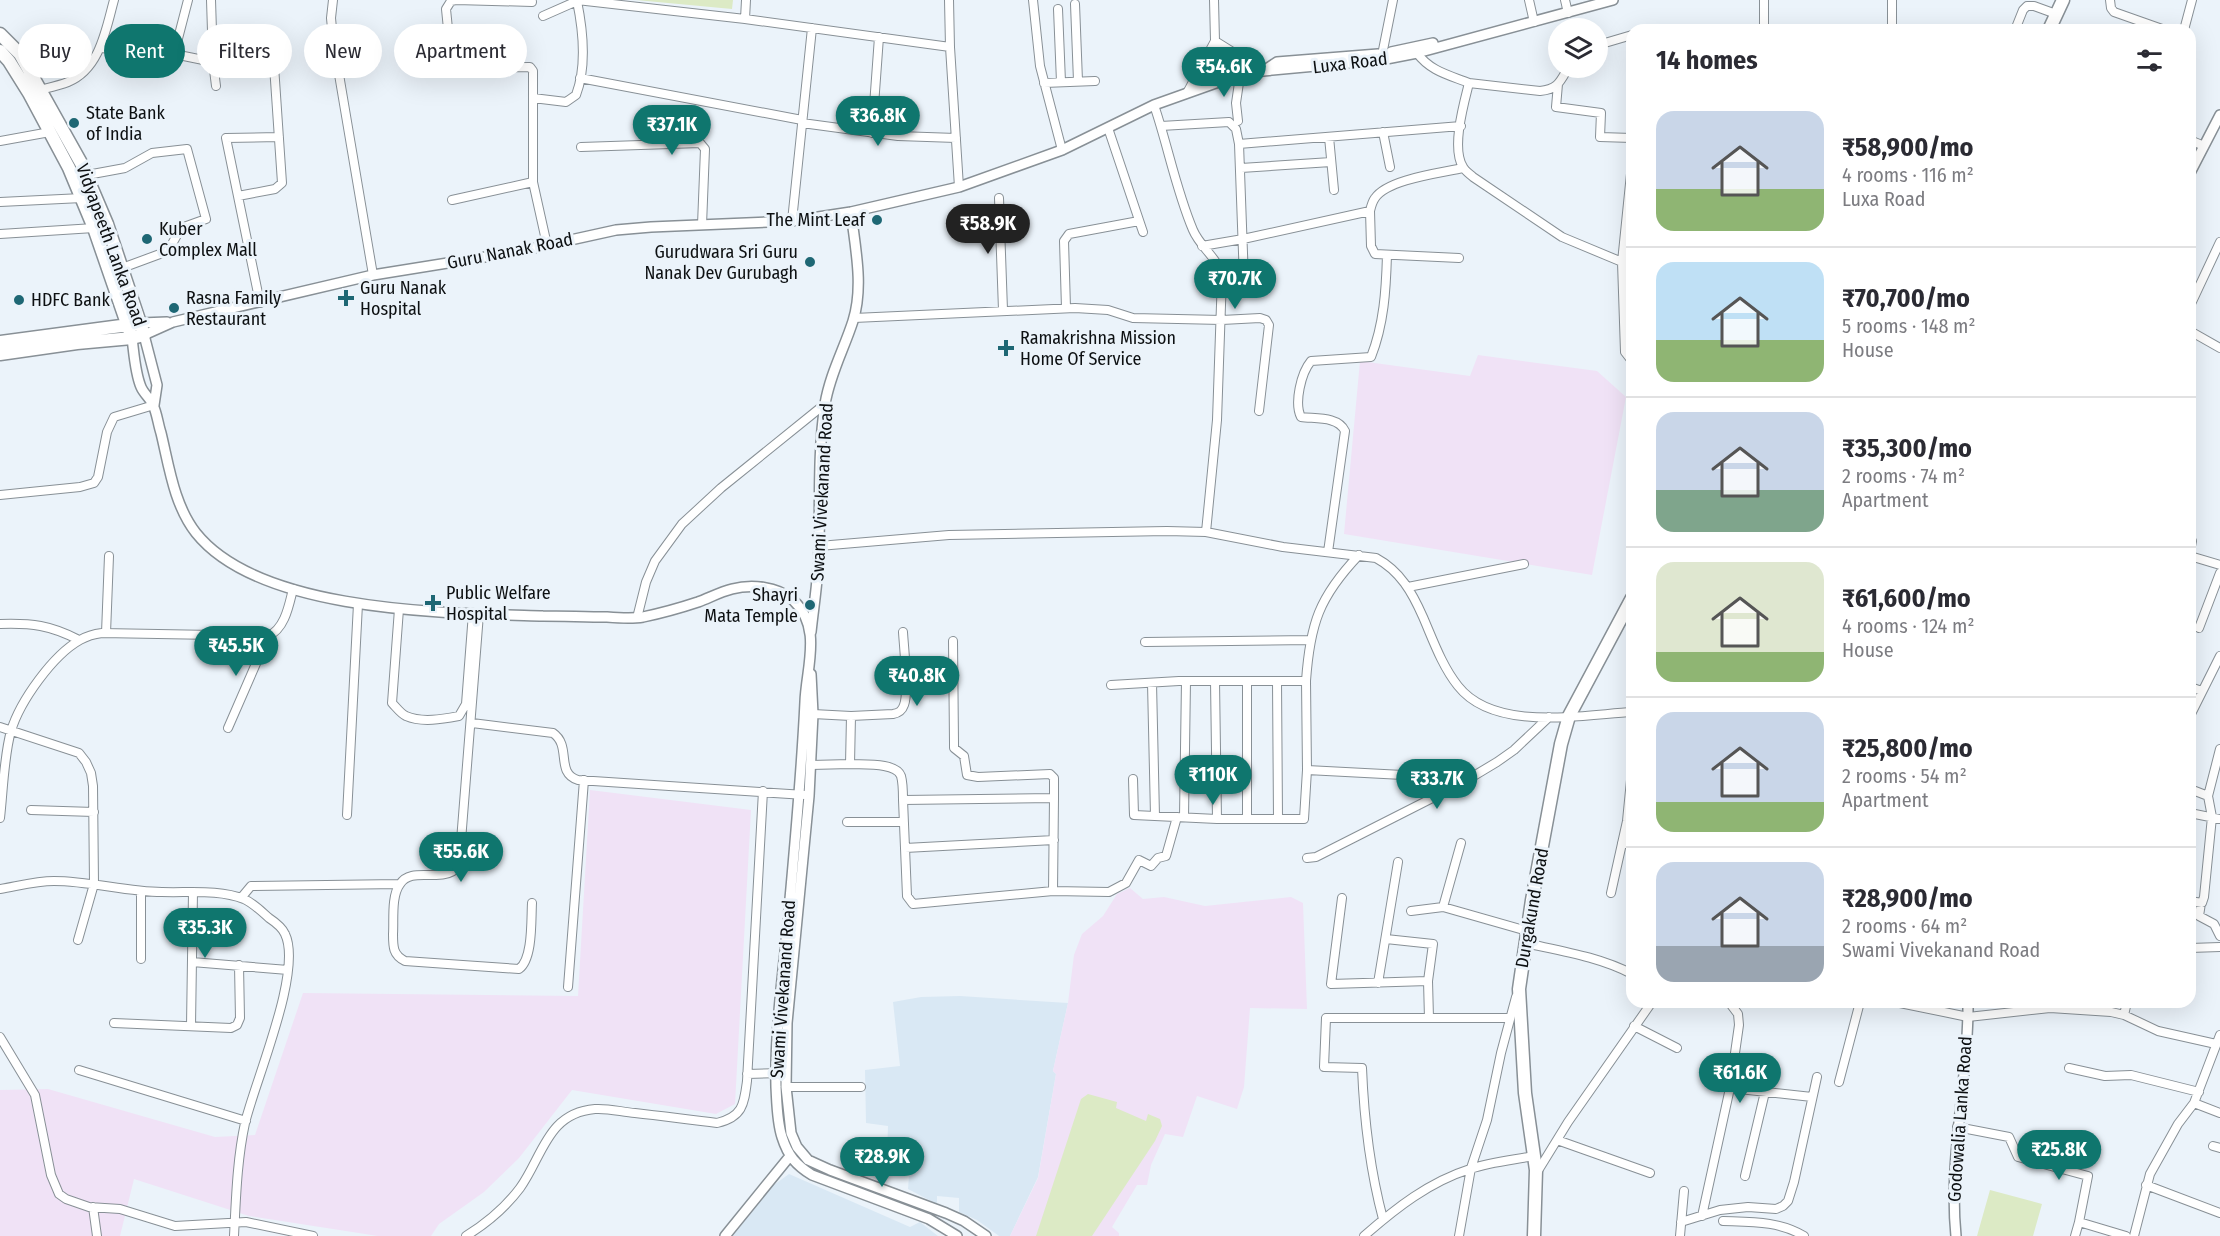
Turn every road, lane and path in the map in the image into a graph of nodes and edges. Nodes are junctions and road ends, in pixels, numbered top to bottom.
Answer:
1 (114, 0) edge
2 (188, 0) edge
3 (211, 0) edge
4 (333, 0) edge
5 (577, 0) edge
6 (746, 0) edge
7 (949, 0) edge
8 (1033, 0) edge
9 (1214, 0) edge
10 (1393, 0) edge
11 (1529, 0) edge
12 (1593, 0) edge
13 (1613, 0) edge
14 (1764, 0) edge
15 (1892, 0) edge
16 (2063, 0) edge
17 (2110, 0) edge
18 (2192, 0) edge
19 (532, 2) dead end
20 (1075, 4) dead end
21 (1567, 7) edge
22 (1058, 9) dead end
23 (2056, 14) junction
24 (543, 16) dead end
25 (745, 19) junction
26 (1533, 20) junction
27 (182, 24) edge
28 (212, 24) edge
29 (1764, 24) edge
30 (1892, 24) edge
31 (2017, 24) edge
32 (2052, 24) edge
33 (2137, 24) edge
34 (2186, 24) edge
35 (812, 27) junction
36 (0, 34) edge
37 (879, 37) junction
38 (1626, 37) edge
39 (1215, 41) junction
40 (1608, 42) edge
41 (950, 47) junction
42 (100, 48) junction
43 (104, 48) edge
44 (0, 51) edge
45 (1417, 53) junction
46 (1382, 57) junction
47 (1263, 71) junction
48 (1240, 76) junction
49 (215, 78) edge
50 (275, 78) edge
51 (580, 78) junction
52 (1562, 78) edge
53 (1078, 81) junction
54 (1095, 81) dead end
55 (1060, 82) junction
56 (1469, 82) junction
57 (1044, 83) junction
58 (1558, 84) junction
59 (216, 86) dead end
60 (42, 89) junction
61 (29, 93) junction
62 (1187, 93) junction
63 (533, 98) junction
64 (1154, 105) junction
65 (2220, 115) edge
66 (1238, 121) dead end
67 (802, 122) junction
68 (1161, 126) junction
69 (1461, 126) junction
70 (1108, 128) junction
71 (50, 132) junction
72 (1383, 132) junction
73 (872, 133) junction
74 (279, 136) junction
75 (1329, 136) junction
76 (956, 138) junction
77 (1626, 138) edge
78 (0, 141) edge
79 (2196, 143) edge
80 (1239, 144) junction
81 (2204, 146) junction
82 (582, 147) dead end
83 (1062, 150) junction
84 (2196, 161) edge
85 (1331, 162) junction
86 (1390, 167) dead end
87 (1241, 168) junction
88 (1463, 168) junction
89 (87, 175) junction
90 (533, 182) junction
91 (959, 187) junction
92 (1334, 190) dead end
93 (238, 195) junction
94 (82, 198) junction
95 (999, 198) dead end
96 (452, 200) dead end
97 (0, 202) edge
98 (1370, 211) junction
99 (852, 212) junction
100 (792, 221) junction
101 (1139, 221) junction
102 (702, 225) junction
103 (94, 228) junction
104 (1626, 228) edge
105 (1143, 232) dead end
106 (0, 234) edge
107 (1243, 239) junction
108 (2220, 242) edge
109 (547, 245) junction
110 (1202, 246) junction
111 (1387, 255) junction
112 (1459, 258) dead end
113 (1622, 262) junction
114 (122, 268) junction
115 (373, 275) junction
116 (1223, 288) junction
117 (2196, 293) edge
118 (260, 303) junction
119 (1066, 308) junction
120 (1003, 310) junction
121 (854, 318) junction
122 (1222, 320) junction
123 (128, 325) junction
124 (143, 329) junction
125 (2196, 335) edge
126 (132, 338) junction
127 (0, 342) edge
128 (2220, 348) edge
129 (1626, 353) edge
130 (0, 354) edge
131 (825, 404) junction
132 (154, 405) junction
133 (1259, 411) dead end
134 (0, 495) edge
135 (1206, 532) junction
136 (819, 546) junction
137 (1328, 552) junction
138 (1359, 555) junction
139 (109, 556) dead end
140 (2196, 556) edge
141 (1524, 564) dead end
142 (2220, 565) edge
143 (2220, 573) edge
144 (1408, 587) junction
145 (293, 589) junction
146 (358, 604) junction
147 (399, 609) junction
148 (1626, 609) edge
149 (476, 614) junction
150 (637, 618) junction
151 (0, 624) edge
152 (2199, 628) dead end
153 (811, 632) junction
154 (903, 632) dead end
155 (106, 633) junction
156 (268, 636) junction
157 (79, 640) junction
158 (1311, 640) junction
159 (953, 641) dead end
160 (1145, 642) dead end
161 (812, 647) joint
162 (2220, 656) edge
163 (810, 669) junction
164 (1186, 681) junction
165 (1215, 681) junction
166 (1247, 681) junction
167 (1277, 681) junction
168 (1306, 681) junction
169 (1152, 682) junction
170 (1111, 685) dead end
171 (2196, 689) edge
172 (2202, 691) junction
173 (2196, 704) edge
174 (1626, 712) edge
175 (813, 714) junction
176 (851, 716) junction
177 (1569, 716) junction
178 (1549, 717) junction
179 (472, 723) junction
180 (0, 727) edge
181 (228, 728) dead end
182 (11, 730) junction
183 (2220, 749) edge
184 (850, 764) junction
185 (811, 765) junction
186 (1307, 770) junction
187 (1403, 775) dead end
188 (1132, 779) dead end
189 (584, 780) junction
190 (763, 791) junction
191 (2196, 791) edge
192 (805, 795) junction
193 (2208, 796) junction
194 (1054, 798) junction
195 (903, 800) junction
196 (31, 810) dead end
197 (94, 812) junction
198 (2196, 814) edge
199 (347, 815) dead end
200 (1155, 816) junction
201 (1181, 817) junction
202 (0, 818) edge
203 (1247, 818) junction
204 (1278, 818) junction
205 (2216, 818) edge
206 (1217, 819) junction
207 (847, 822) dead end
208 (904, 822) junction
209 (1626, 825) edge
210 (1054, 840) junction
211 (1461, 843) dead end
212 (1622, 843) junction
213 (1626, 844) edge
214 (905, 848) junction
215 (1307, 858) dead end
216 (1398, 862) dead end
217 (94, 884) junction
218 (399, 884) junction
219 (0, 889) edge
220 (141, 891) junction
221 (1053, 891) junction
222 (193, 892) junction
223 (1611, 893) dead end
224 (241, 898) junction
225 (1342, 898) dead end
226 (2196, 902) edge
227 (532, 903) dead end
228 (2201, 903) junction
229 (1443, 907) junction
230 (1411, 911) dead end
231 (2220, 936) edge
232 (1526, 937) junction
233 (1386, 939) junction
234 (78, 940) dead end
235 (2220, 947) edge
236 (2196, 948) edge
237 (141, 959) dead end
238 (192, 962) junction
239 (239, 965) junction
240 (288, 970) junction
241 (1626, 971) edge
242 (1428, 981) junction
243 (1378, 982) junction
244 (568, 987) dead end
245 (1519, 989) junction
246 (1648, 1008) edge
247 (1734, 1008) edge
248 (1738, 1008) edge
249 (1858, 1008) edge
250 (1924, 1008) edge
251 (1968, 1008) edge
252 (2126, 1008) edge
253 (1737, 1011) junction
254 (2124, 1015) junction
255 (1968, 1017) junction
256 (1429, 1018) junction
257 (1510, 1018) junction
258 (114, 1023) dead end
259 (191, 1026) junction
260 (1634, 1026) junction
261 (2220, 1035) edge
262 (0, 1037) edge
263 (2216, 1044) junction
264 (1677, 1048) dead end
265 (2069, 1068) dead end
266 (79, 1071) dead end
267 (781, 1073) junction
268 (747, 1074) junction
269 (1817, 1077) dead end
270 (1839, 1082) dead end
271 (786, 1087) junction
272 (861, 1087) dead end
273 (1730, 1088) junction
274 (1765, 1092) junction
275 (2199, 1092) junction
276 (1812, 1097) junction
277 (2194, 1103) junction
278 (2220, 1113) edge
279 (246, 1120) junction
280 (1957, 1127) junction
281 (1557, 1140) junction
282 (790, 1156) junction
283 (1534, 1156) junction
284 (1471, 1168) junction
285 (1650, 1173) dead end
286 (1536, 1175) junction
287 (1745, 1176) dead end
288 (2146, 1185) junction
289 (1684, 1191) dead end
290 (93, 1207) junction
291 (2220, 1214) edge
292 (1702, 1216) junction
293 (1383, 1219) junction
294 (235, 1221) junction
295 (1723, 1221) dead end
296 (1681, 1222) junction
297 (2079, 1222) junction
298 (97, 1236) edge
299 (234, 1236) edge
300 (313, 1236) edge
301 (466, 1236) edge
302 (725, 1236) edge
303 (957, 1236) edge
304 (987, 1236) edge
305 (1364, 1236) edge
306 (1459, 1236) edge
307 (1534, 1236) edge
308 (1680, 1236) edge
309 (1804, 1236) edge
310 (1956, 1236) edge
311 (2075, 1236) edge
312 (2126, 1236) edge
313 (2134, 1236) edge

1 - 42 street
2 - 27 street
3 - 28 street
4 - 115 street
5 - 24 street
5 - 25 street
5 - 51 street
6 - 25 street
7 - 41 street
8 - 57 street
9 - 39 street
10 - 46 street
11 - 26 street
12 - 21 street
13 - 21 street, Luxa Road
14 - 29 street
15 - 30 street
16 - 23 main road
17 - 33 street
18 - 34 street
19 - 63 street
20 - 53 street
21 - 26 street, Luxa Road
22 - 55 street
23 - 31 street
23 - 32 main road
25 - 35 street
26 - 45 street, Luxa Road
26 - 46 street
35 - 37 street
35 - 67 street
36 - 60 main road, Vidyapeeth Lanka Road
37 - 41 street
37 - 73 street
38 - 40 street
39 - 47 street
39 - 62 street
41 - 76 street
42 - 43 street
42 - 60 street
44 - 61 main road, Vidyapeeth Lanka Road
45 - 46 street, Luxa Road
45 - 56 street
46 - 47 street, Luxa Road
47 - 48 street, Luxa Road
48 - 62 street, Luxa Road
48 - 66 street
49 - 59 street
50 - 74 street
51 - 63 street
51 - 67 street
52 - 58 street
53 - 54 street
53 - 55 street
55 - 57 street
56 - 58 street
56 - 69 street
57 - 83 street
58 - 77 street
60 - 61 street
60 - 89 main road, Vidyapeeth Lanka Road
61 - 71 main road, Vidyapeeth Lanka Road
62 - 64 street, Luxa Road
63 - 90 street
64 - 68 street
64 - 70 street, Luxa Road
65 - 81 street
67 - 73 street
67 - 100 street
68 - 80 street
68 - 110 street
69 - 72 street
69 - 88 street
70 - 83 street, Luxa Road
70 - 101 street
71 - 78 street
71 - 94 main road, Vidyapeeth Lanka Road
72 - 75 street
72 - 86 street
73 - 76 street
74 - 93 street
74 - 93 street
75 - 80 street
75 - 85 street
76 - 91 street
79 - 81 street
80 - 87 street
81 - 84 street
82 - 102 street
83 - 91 street, Luxa Road
85 - 87 street
85 - 92 street
87 - 107 street
88 - 98 street
88 - 113 street
89 - 114 main road, Vidyapeeth Lanka Road
89 - 114 street
90 - 96 street
90 - 109 street
91 - 99 street, Luxa Road
93 - 118 street
94 - 97 street
94 - 103 main road, Vidyapeeth Lanka Road
95 - 120 street
98 - 107 street
98 - 111 street
99 - 100 street, Guru Nanak Road
99 - 121 street, Swami Vivekanand Road
100 - 102 street, Guru Nanak Road
101 - 105 street
101 - 119 street
102 - 109 street, Guru Nanak Road
103 - 106 street
103 - 123 main road, Vidyapeeth Lanka Road
104 - 113 street
107 - 110 street
107 - 116 street
108 - 117 street
109 - 115 street, Guru Nanak Road
110 - 116 street
111 - 112 street
111 - 137 street
113 - 129 street
114 - 124 main road, Vidyapeeth Lanka Road
115 - 118 street, Guru Nanak Road
116 - 122 street
118 - 124 street, Guru Nanak Road
119 - 120 street
119 - 122 street
120 - 121 street
121 - 131 street, Swami Vivekanand Road
122 - 133 street
122 - 135 street
123 - 124 main road, Guru Nanak Road
123 - 126 main road, Vidyapeeth Lanka Road
123 - 127 main road, Guru Nanak Road
124 - 126 main road, Guru Nanak Road
124 - 132 street, Vidyapeeth Lanka Road
125 - 128 street
126 - 130 main road, Guru Nanak Road
126 - 132 street, Vidyapeeth Lanka Road
131 - 136 street, Swami Vivekanand Road
131 - 150 street
132 - 134 street
132 - 145 street, Vidyapeeth Lanka Road
135 - 136 street
135 - 137 street
136 - 153 street, Swami Vivekanand Road
137 - 138 street
138 - 144 street
138 - 158 street
139 - 155 street
140 - 142 street
141 - 144 street
143 - 152 street
144 - 178 street
145 - 146 street, Vidyapeeth Lanka Road
145 - 156 street
146 - 147 street, Vidyapeeth Lanka Road
146 - 199 street
147 - 149 street, Vidyapeeth Lanka Road
147 - 149 street
148 - 177 main road, Durgakund Road
149 - 150 street, Vidyapeeth Lanka Road
149 - 179 street
150 - 153 street, Vidyapeeth Lanka Road
151 - 157 street
153 - 161 street, Vidyapeeth Lanka Road
154 - 176 street
155 - 156 street
155 - 157 street
156 - 181 street
157 - 182 street
158 - 160 street
158 - 168 street
159 - 194 street
161 - 163 street, Swami Vivekanand Road
162 - 172 street
163 - 175 street, Swami Vivekanand Road
163 - 192 street, Swami Vivekanand Road
164 - 165 street
164 - 169 street
164 - 201 street
165 - 166 street
165 - 206 street
166 - 167 street
166 - 203 street
167 - 168 street
167 - 204 street
168 - 186 street
169 - 170 street
169 - 200 street
171 - 172 street
172 - 173 street
174 - 177 street
175 - 176 street
175 - 185 street, Swami Vivekanand Road
176 - 184 street
177 - 178 street
177 - 232 main road, Durgakund Road
178 - 215 street
179 - 189 street
179 - 218 street
180 - 182 street
182 - 197 street
182 - 202 street
183 - 193 street
184 - 185 street
184 - 195 street
185 - 192 street, Swami Vivekanand Road
186 - 187 street
186 - 204 street
188 - 200 street
189 - 190 street
189 - 244 street
190 - 192 street
190 - 268 street
191 - 193 street
192 - 267 street, Swami Vivekanand Road
193 - 205 street
194 - 195 street
194 - 210 street
195 - 208 street
196 - 197 street
197 - 217 street
198 - 205 street
200 - 201 street
201 - 206 street
201 - 221 street
203 - 204 street
203 - 206 street
205 - 228 street
207 - 208 street
208 - 214 street
209 - 212 street
210 - 214 street
210 - 221 street
211 - 229 street
212 - 213 street
212 - 223 street
214 - 221 street
216 - 233 street
217 - 219 street
217 - 220 street
217 - 234 street
218 - 224 street
218 - 227 street
220 - 222 street
220 - 237 street
222 - 224 street
222 - 238 street
224 - 240 street
225 - 243 street
226 - 228 street
228 - 231 street
229 - 230 street
229 - 232 street
232 - 241 street
232 - 245 main road, Durgakund Road
233 - 242 street
233 - 243 street
235 - 236 street
238 - 239 street
238 - 259 street
239 - 240 street
239 - 259 street
240 - 279 street
242 - 243 street
242 - 256 street
245 - 257 street
245 - 283 main road, Durgakund Road
246 - 260 street
247 - 253 street
248 - 253 street
249 - 270 street
250 - 255 street
251 - 255 street, Godowalia Lanka Road
252 - 254 street
253 - 273 street
254 - 255 street
254 - 263 street
255 - 280 street, Godowalia Lanka Road
256 - 257 street
256 - 293 street
257 - 284 street
258 - 259 street
260 - 264 street
260 - 281 street
261 - 263 street
262 - 290 street
263 - 275 street
265 - 275 street
266 - 279 street
267 - 268 street
267 - 271 street, Swami Vivekanand Road
267 - 282 street, Swami Vivekanand Road
268 - 301 street
269 - 276 street
271 - 272 street
271 - 304 street, Swami Vivekanand Road
273 - 274 street
273 - 292 street
274 - 276 street
274 - 287 street
275 - 277 street
276 - 292 street
277 - 278 street
277 - 288 street
279 - 294 street
280 - 297 street
280 - 310 street, Godowalia Lanka Road
281 - 285 street
281 - 286 street
282 - 302 street
282 - 303 street
283 - 284 street
283 - 286 main road, Durgakund Road
284 - 293 street
284 - 306 street
286 - 307 main road, Durgakund Road
288 - 291 street
288 - 313 street
289 - 296 street
290 - 294 street
290 - 298 street
292 - 296 street
293 - 305 street
294 - 299 street
294 - 300 street
295 - 309 street
296 - 308 street
297 - 311 street
297 - 312 street

